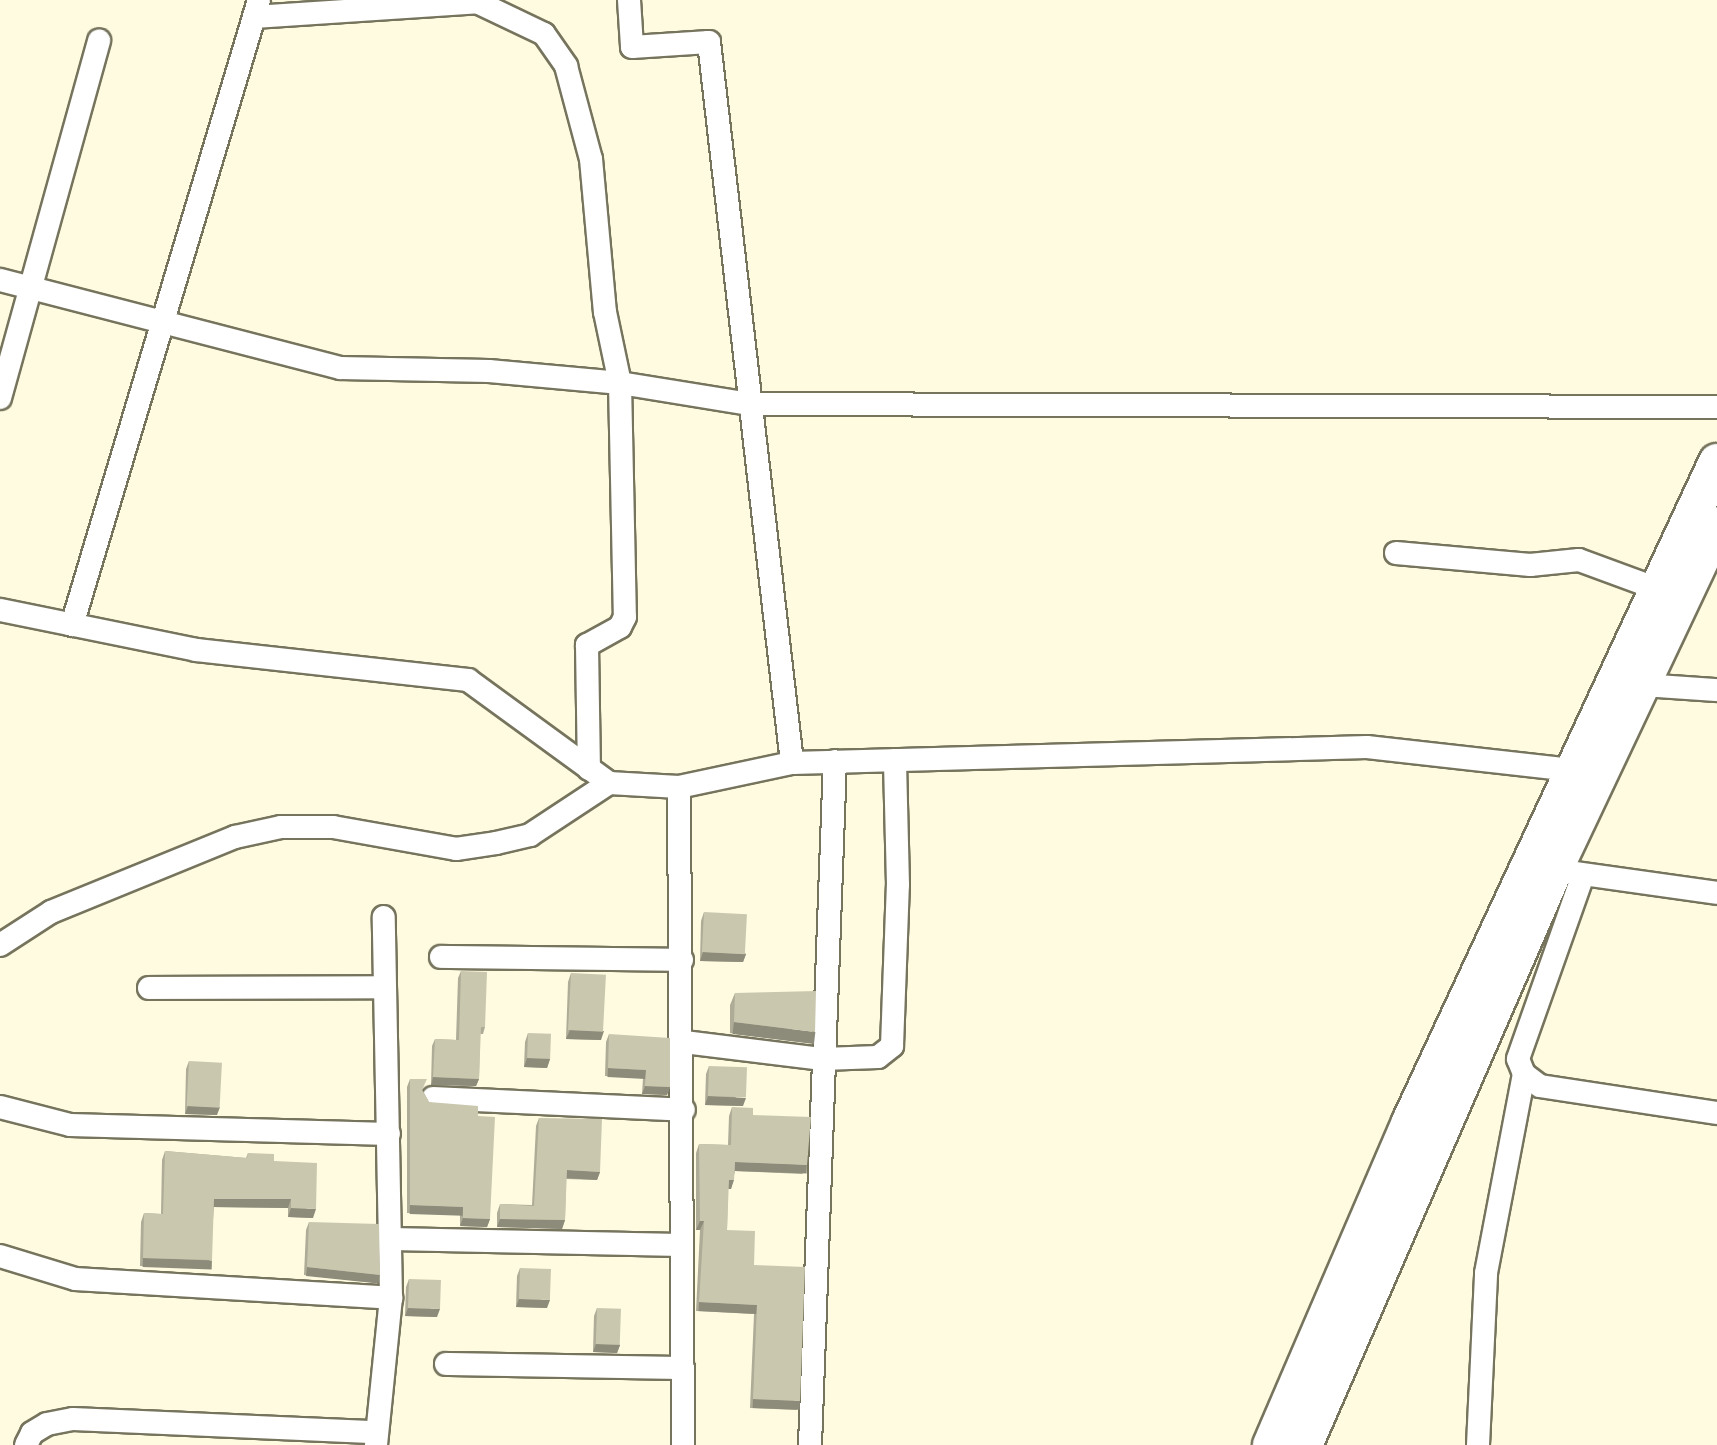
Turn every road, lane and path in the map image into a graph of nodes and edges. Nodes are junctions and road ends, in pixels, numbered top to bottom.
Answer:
1 (629, 0) edge
2 (256, 8) edge
3 (99, 40) dead end
4 (0, 280) edge
5 (32, 287) junction
6 (165, 322) junction
7 (620, 383) junction
8 (0, 398) edge
9 (750, 404) junction
10 (1717, 407) edge
11 (1717, 462) edge
12 (1717, 525) edge
13 (1396, 553) dead end
14 (1658, 589) junction
15 (0, 610) edge
16 (72, 625) junction
17 (1643, 685) junction
18 (1717, 690) edge
19 (895, 760) junction
20 (835, 761) junction
21 (792, 763) junction
22 (589, 769) junction
23 (1572, 770) junction
24 (609, 783) junction
25 (679, 787) junction
26 (1555, 869) junction
27 (1717, 893) edge
28 (384, 917) dead end
29 (0, 945) edge
30 (441, 957) dead end
31 (682, 960) junction
32 (383, 987) junction
33 (149, 988) dead end
34 (684, 1042) junction
35 (823, 1059) junction
36 (1524, 1074) junction
37 (433, 1098) dead end
38 (0, 1107) edge
39 (684, 1110) junction
40 (1717, 1113) edge
41 (389, 1134) junction
42 (390, 1239) junction
43 (682, 1245) junction
44 (0, 1256) edge
45 (391, 1298) junction
46 (446, 1364) dead end
47 (683, 1368) junction
48 (376, 1439) edge
49 (26, 1445) edge
50 (683, 1445) edge
51 (810, 1445) edge
52 (1271, 1445) edge
53 (1304, 1445) edge
54 (1478, 1445) edge

1 - 9 street
2 - 6 street
2 - 7 street
3 - 5 street
4 - 5 street
5 - 6 street
5 - 8 street
6 - 7 street
6 - 16 street
7 - 9 street
7 - 22 street
9 - 10 street
9 - 21 street
11 - 14 highway
12 - 17 highway
13 - 14 street
14 - 23 highway
15 - 16 street
16 - 22 street
17 - 18 street
17 - 26 highway
19 - 20 street
19 - 23 street
19 - 35 street
20 - 21 street
20 - 35 street
21 - 25 street
22 - 24 street
23 - 26 highway
24 - 25 street
24 - 29 street
25 - 31 street
26 - 27 street
26 - 36 street
26 - 52 highway
26 - 53 highway
28 - 32 street
30 - 31 street
31 - 34 street
32 - 33 street
32 - 41 street
34 - 35 street
34 - 39 street
35 - 51 street
36 - 40 street
36 - 54 street
37 - 39 street
38 - 41 street
39 - 43 street
41 - 42 street
42 - 43 street
42 - 45 street
43 - 47 street
44 - 45 street
45 - 48 street
46 - 47 street
47 - 50 street
48 - 49 street

